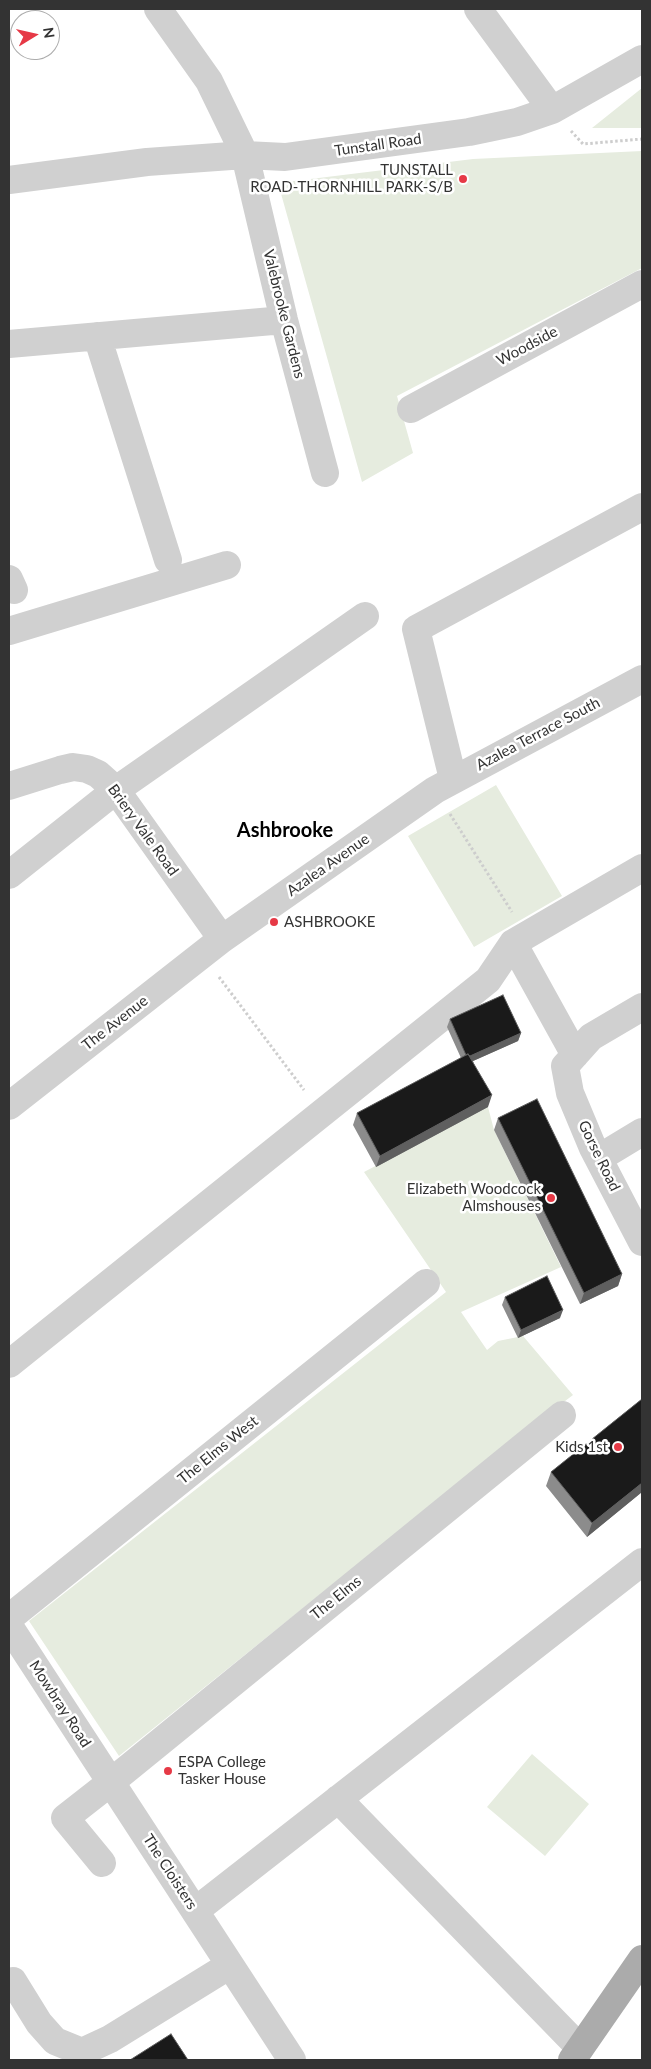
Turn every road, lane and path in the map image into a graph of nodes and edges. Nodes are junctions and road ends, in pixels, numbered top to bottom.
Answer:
1 (158, 9) edge
2 (478, 9) edge
3 (642, 58) edge
4 (552, 110) junction
5 (642, 139) edge
6 (245, 156) junction
7 (9, 180) edge
8 (642, 284) edge
9 (284, 320) junction
10 (97, 336) junction
11 (9, 344) edge
12 (411, 409) dead end
13 (325, 473) dead end
14 (642, 507) edge
15 (168, 560) dead end
16 (227, 565) dead end
17 (365, 616) dead end
18 (9, 631) edge
19 (642, 679) edge
20 (444, 785) junction
21 (9, 786) edge
22 (116, 790) junction
23 (642, 868) edge
24 (9, 874) edge
25 (520, 940) junction
26 (212, 947) junction
27 (642, 1007) edge
28 (570, 1060) junction
29 (9, 1106) edge
30 (322, 1114) junction
31 (642, 1132) edge
32 (599, 1158) junction
33 (642, 1242) edge
34 (426, 1283) dead end
35 (9, 1364) edge
36 (562, 1415) dead end
37 (642, 1562) edge
38 (9, 1618) edge
39 (9, 1626) edge
40 (111, 1782) junction
41 (338, 1799) junction
42 (102, 1862) dead end
43 (195, 1911) junction
44 (642, 1959) edge
45 (230, 1965) junction
46 (13, 1981) dead end
47 (576, 2054) edge
48 (292, 2060) edge

1 - 6 street, Valebrooke Gardens
2 - 4 street
3 - 4 street, Tunstall Road
4 - 5 path
4 - 6 street, Tunstall Road
6 - 7 street, Tunstall Road
6 - 9 street, Valebrooke Gardens
8 - 12 street, Woodside
9 - 10 street
9 - 13 street, Valebrooke Gardens
10 - 11 street
10 - 15 street
14 - 20 street
16 - 18 street
17 - 22 street
19 - 20 street, Azalea Terrace South
20 - 25 path
20 - 26 street, Azalea Avenue
21 - 22 street, Briery Vale Road
22 - 24 street
22 - 26 street, Briery Vale Road
23 - 25 street
25 - 28 street, Gorse Road
25 - 30 street
26 - 29 street, The Avenue
26 - 30 path
27 - 28 street
28 - 32 street, Gorse Road
30 - 35 street
31 - 32 street
32 - 33 street, Gorse Road
34 - 38 street, The Elms West
36 - 40 street, The Elms
37 - 41 street
39 - 40 street, Mowbray Road
40 - 42 street
40 - 43 street, The Cloisters
41 - 43 street
41 - 47 street
43 - 45 street, The Cloisters
44 - 47 main road
45 - 46 street
45 - 48 street, The Cloisters

